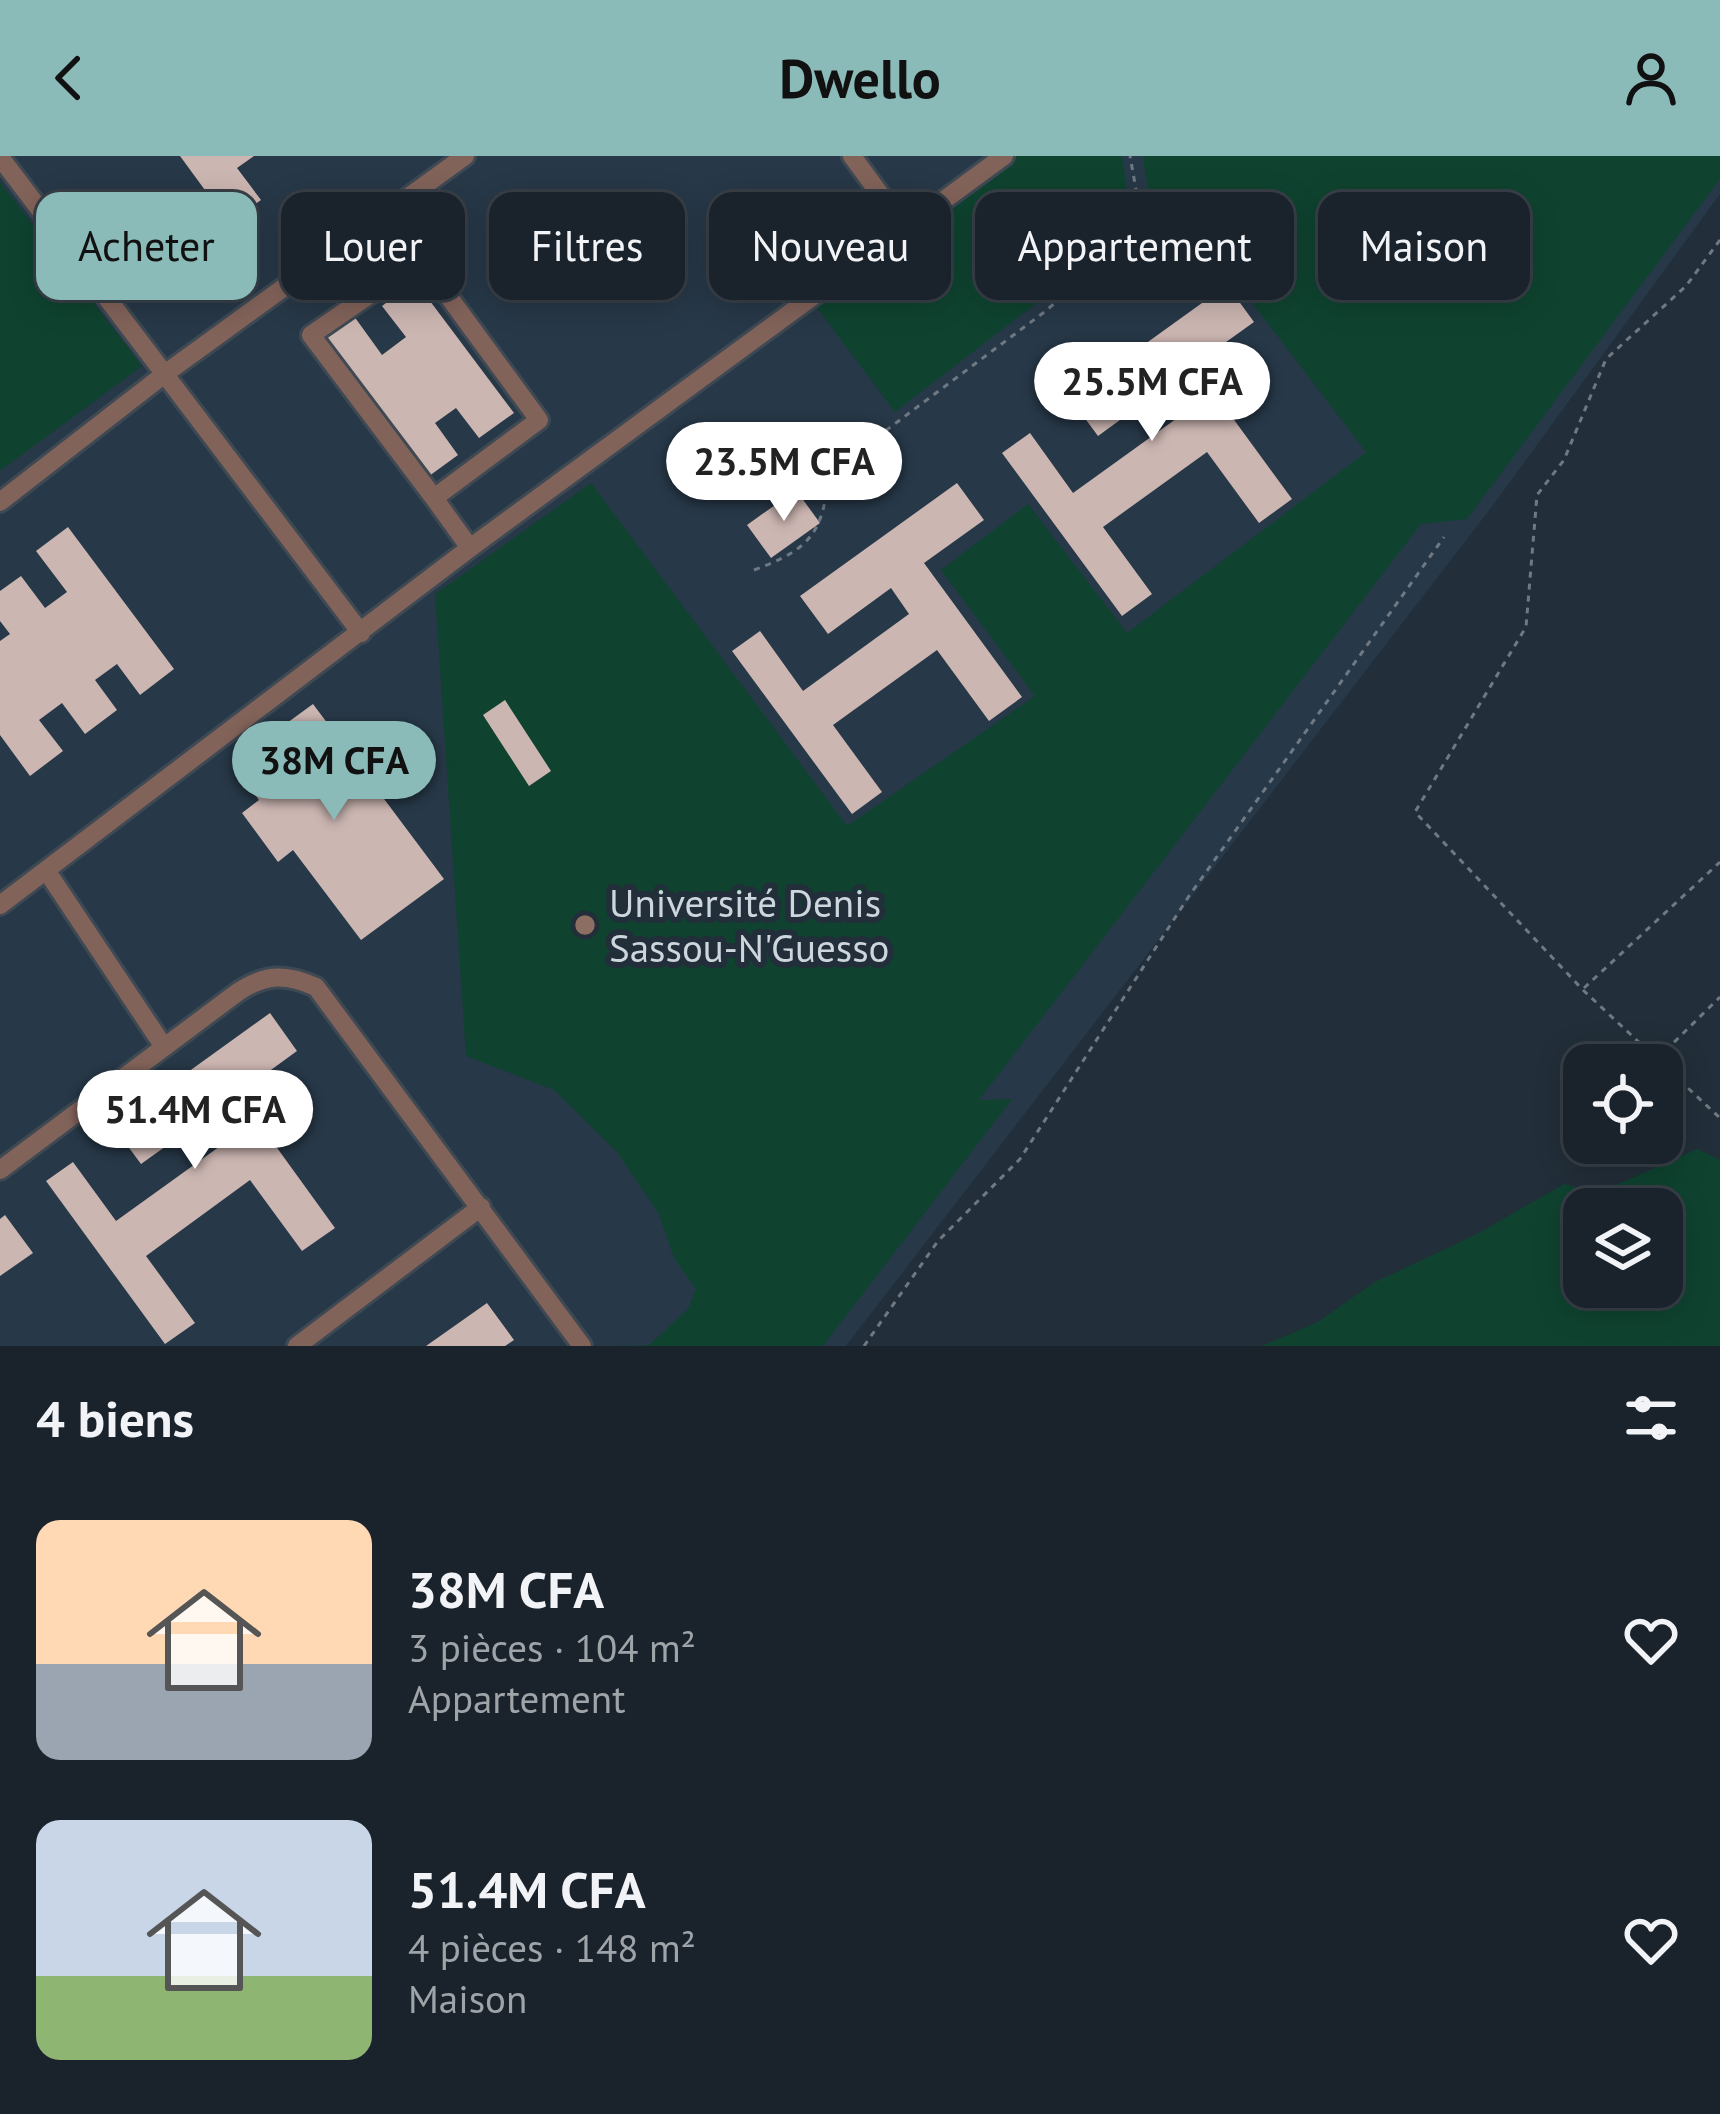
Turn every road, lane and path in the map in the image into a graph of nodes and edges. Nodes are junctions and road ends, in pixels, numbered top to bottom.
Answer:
1 (465, 156) edge
2 (1004, 156) edge
3 (1130, 156) edge
4 (0, 157) edge
5 (862, 159) edge
6 (882, 192) edge
7 (951, 194) edge
8 (1720, 240) edge
9 (805, 300) edge
10 (166, 374) junction
11 (434, 498) junction
12 (0, 502) edge
13 (1444, 537) dead end
14 (470, 548) junction
15 (754, 570) dead end
16 (361, 633) junction
17 (1720, 862) edge
18 (46, 870) junction
19 (0, 905) edge
20 (1583, 989) junction
21 (1720, 997) edge
22 (1641, 1044) edge
23 (1672, 1044) edge
24 (164, 1047) junction
25 (1683, 1083) edge
26 (1720, 1118) edge
27 (0, 1170) edge
28 (481, 1207) junction
29 (296, 1346) edge
30 (582, 1346) edge
31 (864, 1346) edge

1 - 10 street
2 - 7 street
3 - 15 path
4 - 10 street
5 - 6 street
8 - 20 path
9 - 14 street
10 - 12 street
10 - 16 street
11 - 11 street
11 - 14 street
13 - 31 path
14 - 16 street
16 - 18 street
17 - 20 path
18 - 19 street
18 - 24 street
20 - 22 path
21 - 23 path
24 - 27 street
24 - 28 street
25 - 26 path
28 - 29 street
28 - 30 street

